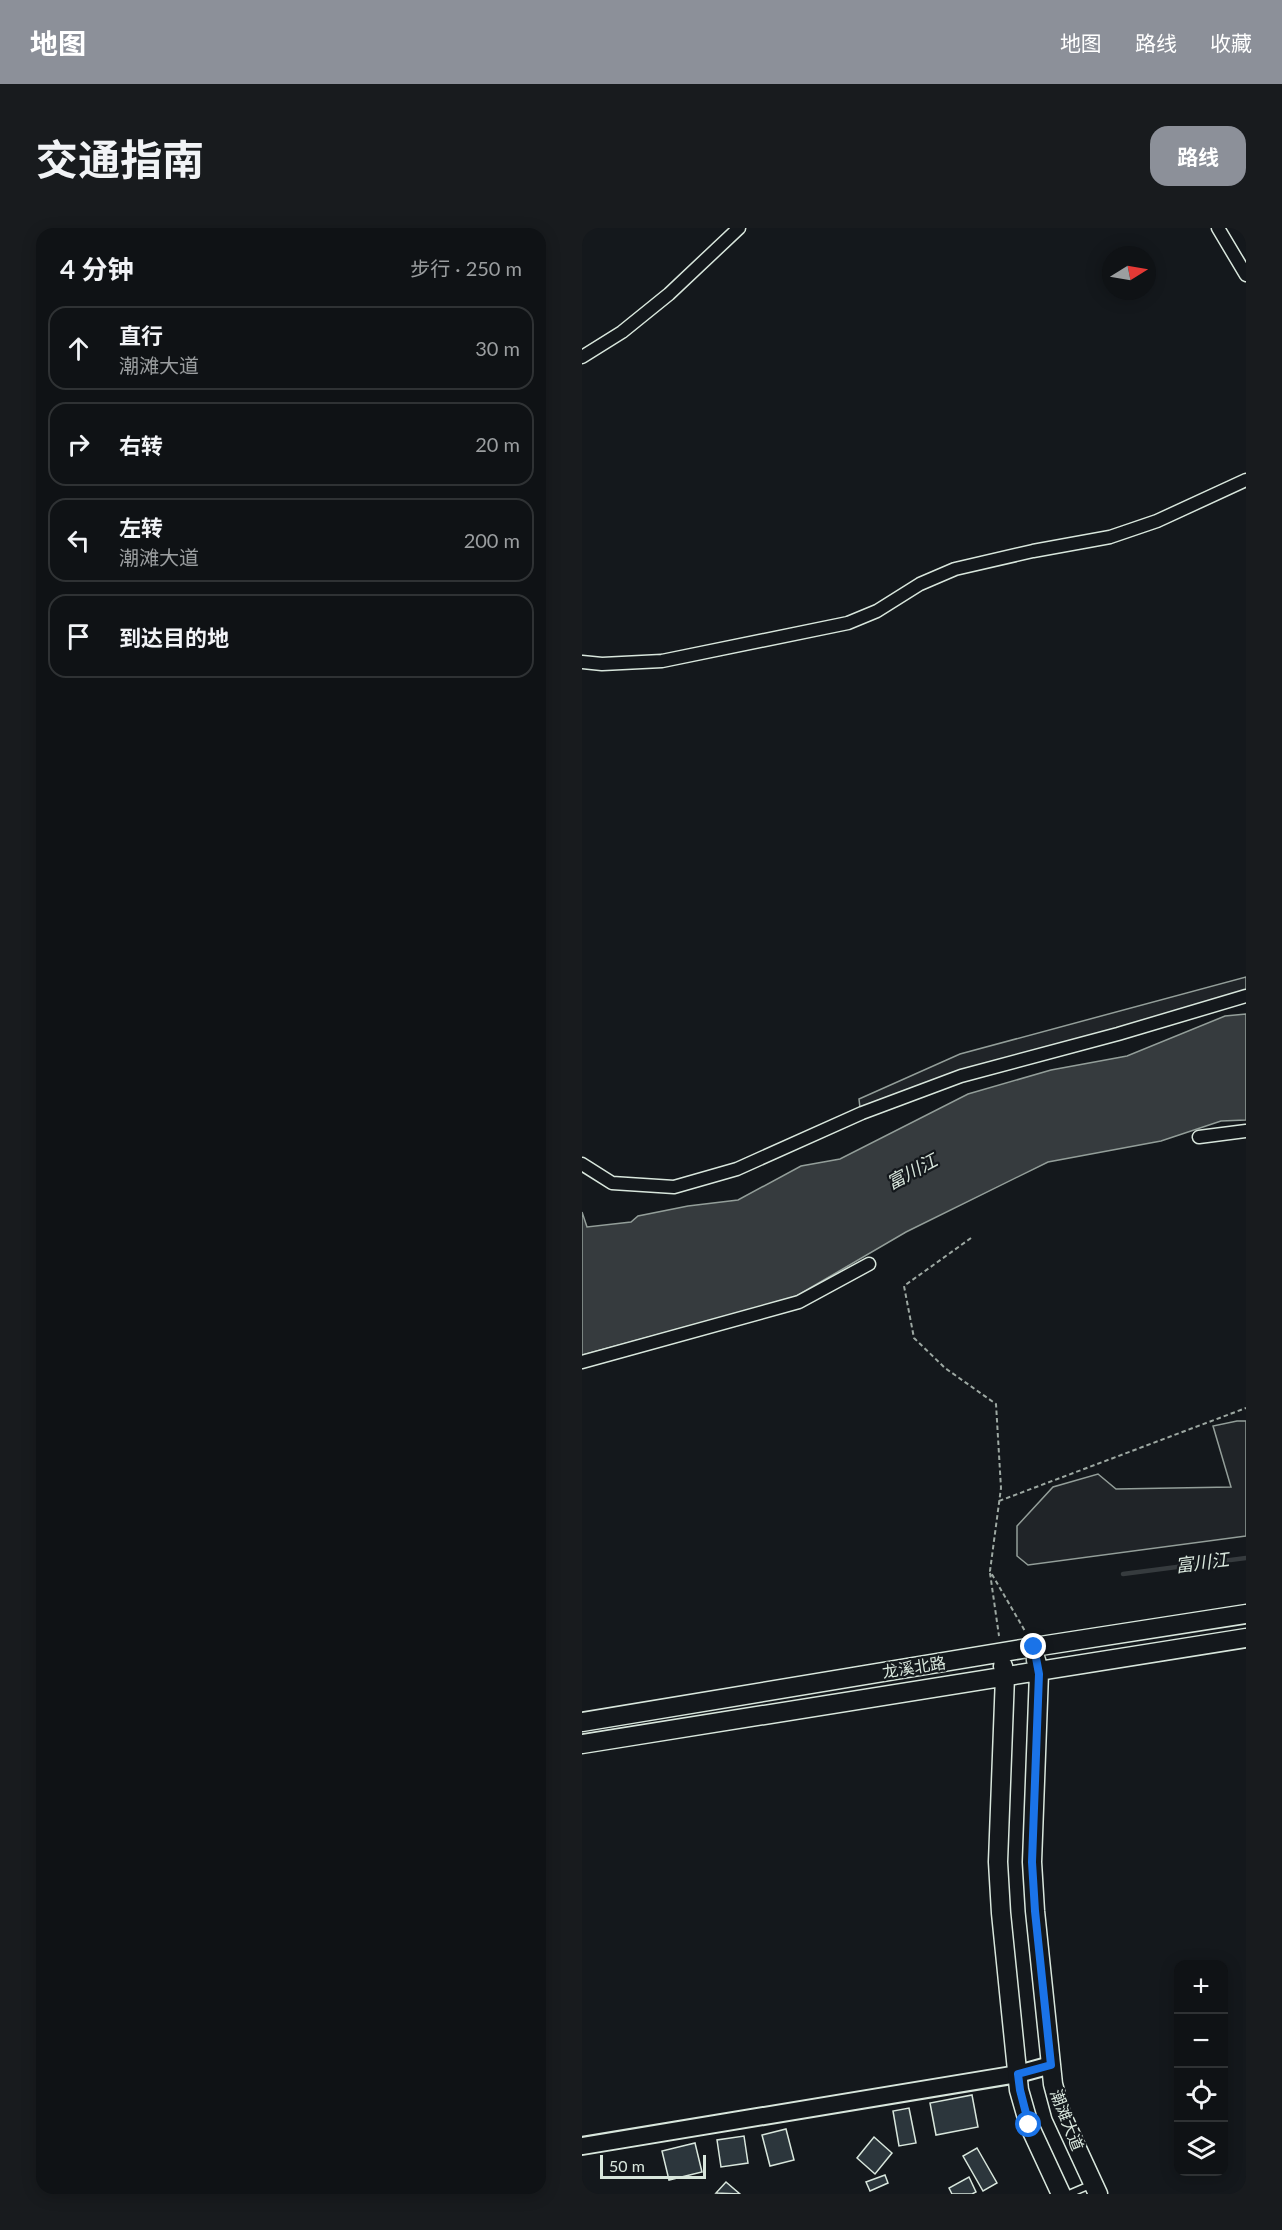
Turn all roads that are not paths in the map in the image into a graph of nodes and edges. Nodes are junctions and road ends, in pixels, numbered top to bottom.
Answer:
1 (739, 228) edge
2 (1218, 228) edge
3 (1246, 275) edge
4 (582, 357) edge
5 (1246, 480) edge
6 (582, 662) edge
7 (1246, 996) edge
8 (1246, 1131) edge
9 (1199, 1137) dead end
10 (582, 1164) edge
11 (868, 1264) dead end
12 (582, 1362) edge
13 (1246, 1614) edge
14 (1246, 1638) edge
15 (1034, 1647) junction
16 (1001, 1652) junction
17 (1038, 1671) junction
18 (1005, 1676) junction
19 (582, 1722) edge
20 (582, 1744) edge
21 (1051, 2065) junction
22 (1018, 2074) junction
23 (582, 2146) edge
24 (1096, 2189) edge
25 (1061, 2194) edge
26 (1069, 2194) edge

1 - 4 street
2 - 3 street
5 - 6 street
7 - 10 street
8 - 9 street
11 - 12 street
13 - 15 main road, 龙溪北路
14 - 17 main road, 龙溪北路
15 - 16 main road, 龙溪北路
15 - 17 main road, 潮滩大道
16 - 18 main road
16 - 19 main road, 龙溪北路
17 - 18 main road, 龙溪北路
17 - 21 main road, 潮滩大道
18 - 20 main road, 龙溪北路
18 - 22 main road
21 - 22 street
21 - 24 main road, 潮滩大道
22 - 23 street
22 - 25 main road
24 - 26 lane

